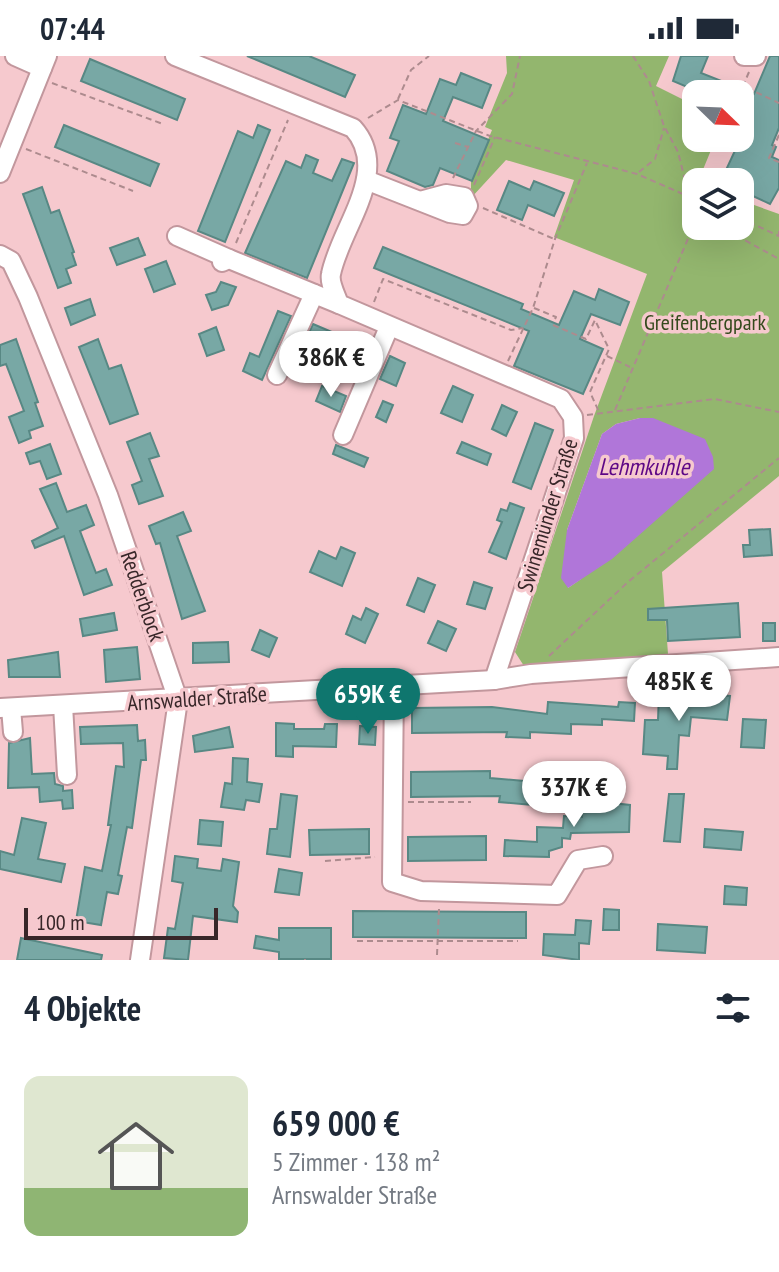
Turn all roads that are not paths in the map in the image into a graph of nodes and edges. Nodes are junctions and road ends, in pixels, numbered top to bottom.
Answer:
1 (15, 56) edge
2 (175, 56) edge
3 (42, 67) edge
4 (0, 173) edge
5 (366, 180) junction
6 (420, 201) junction
7 (177, 236) dead end
8 (0, 255) edge
9 (314, 294) junction
10 (339, 304) junction
11 (389, 327) junction
12 (277, 375) dead end
13 (343, 435) dead end
14 (779, 657) edge
15 (494, 680) junction
16 (394, 684) junction
17 (178, 700) junction
18 (63, 705) junction
19 (5, 708) edge
20 (13, 732) dead end
21 (67, 775) dead end
22 (603, 856) dead end
23 (140, 960) edge

1 - 3 street
2 - 5 street
3 - 4 street
5 - 6 street
5 - 10 street
6 - 6 street
7 - 9 street, Swinemünder Straße
8 - 17 street, Redderblock
9 - 10 street, Swinemünder Straße
9 - 12 street
10 - 11 street, Swinemünder Straße
11 - 13 street
11 - 15 street, Swinemünder Straße
14 - 15 street, Arnswalder Straße
15 - 16 street, Arnswalder Straße
16 - 17 street, Arnswalder Straße
16 - 22 street
17 - 18 street, Arnswalder Straße
17 - 23 street, Redderblock
18 - 19 street, Arnswalder Straße
18 - 21 street
19 - 20 street

